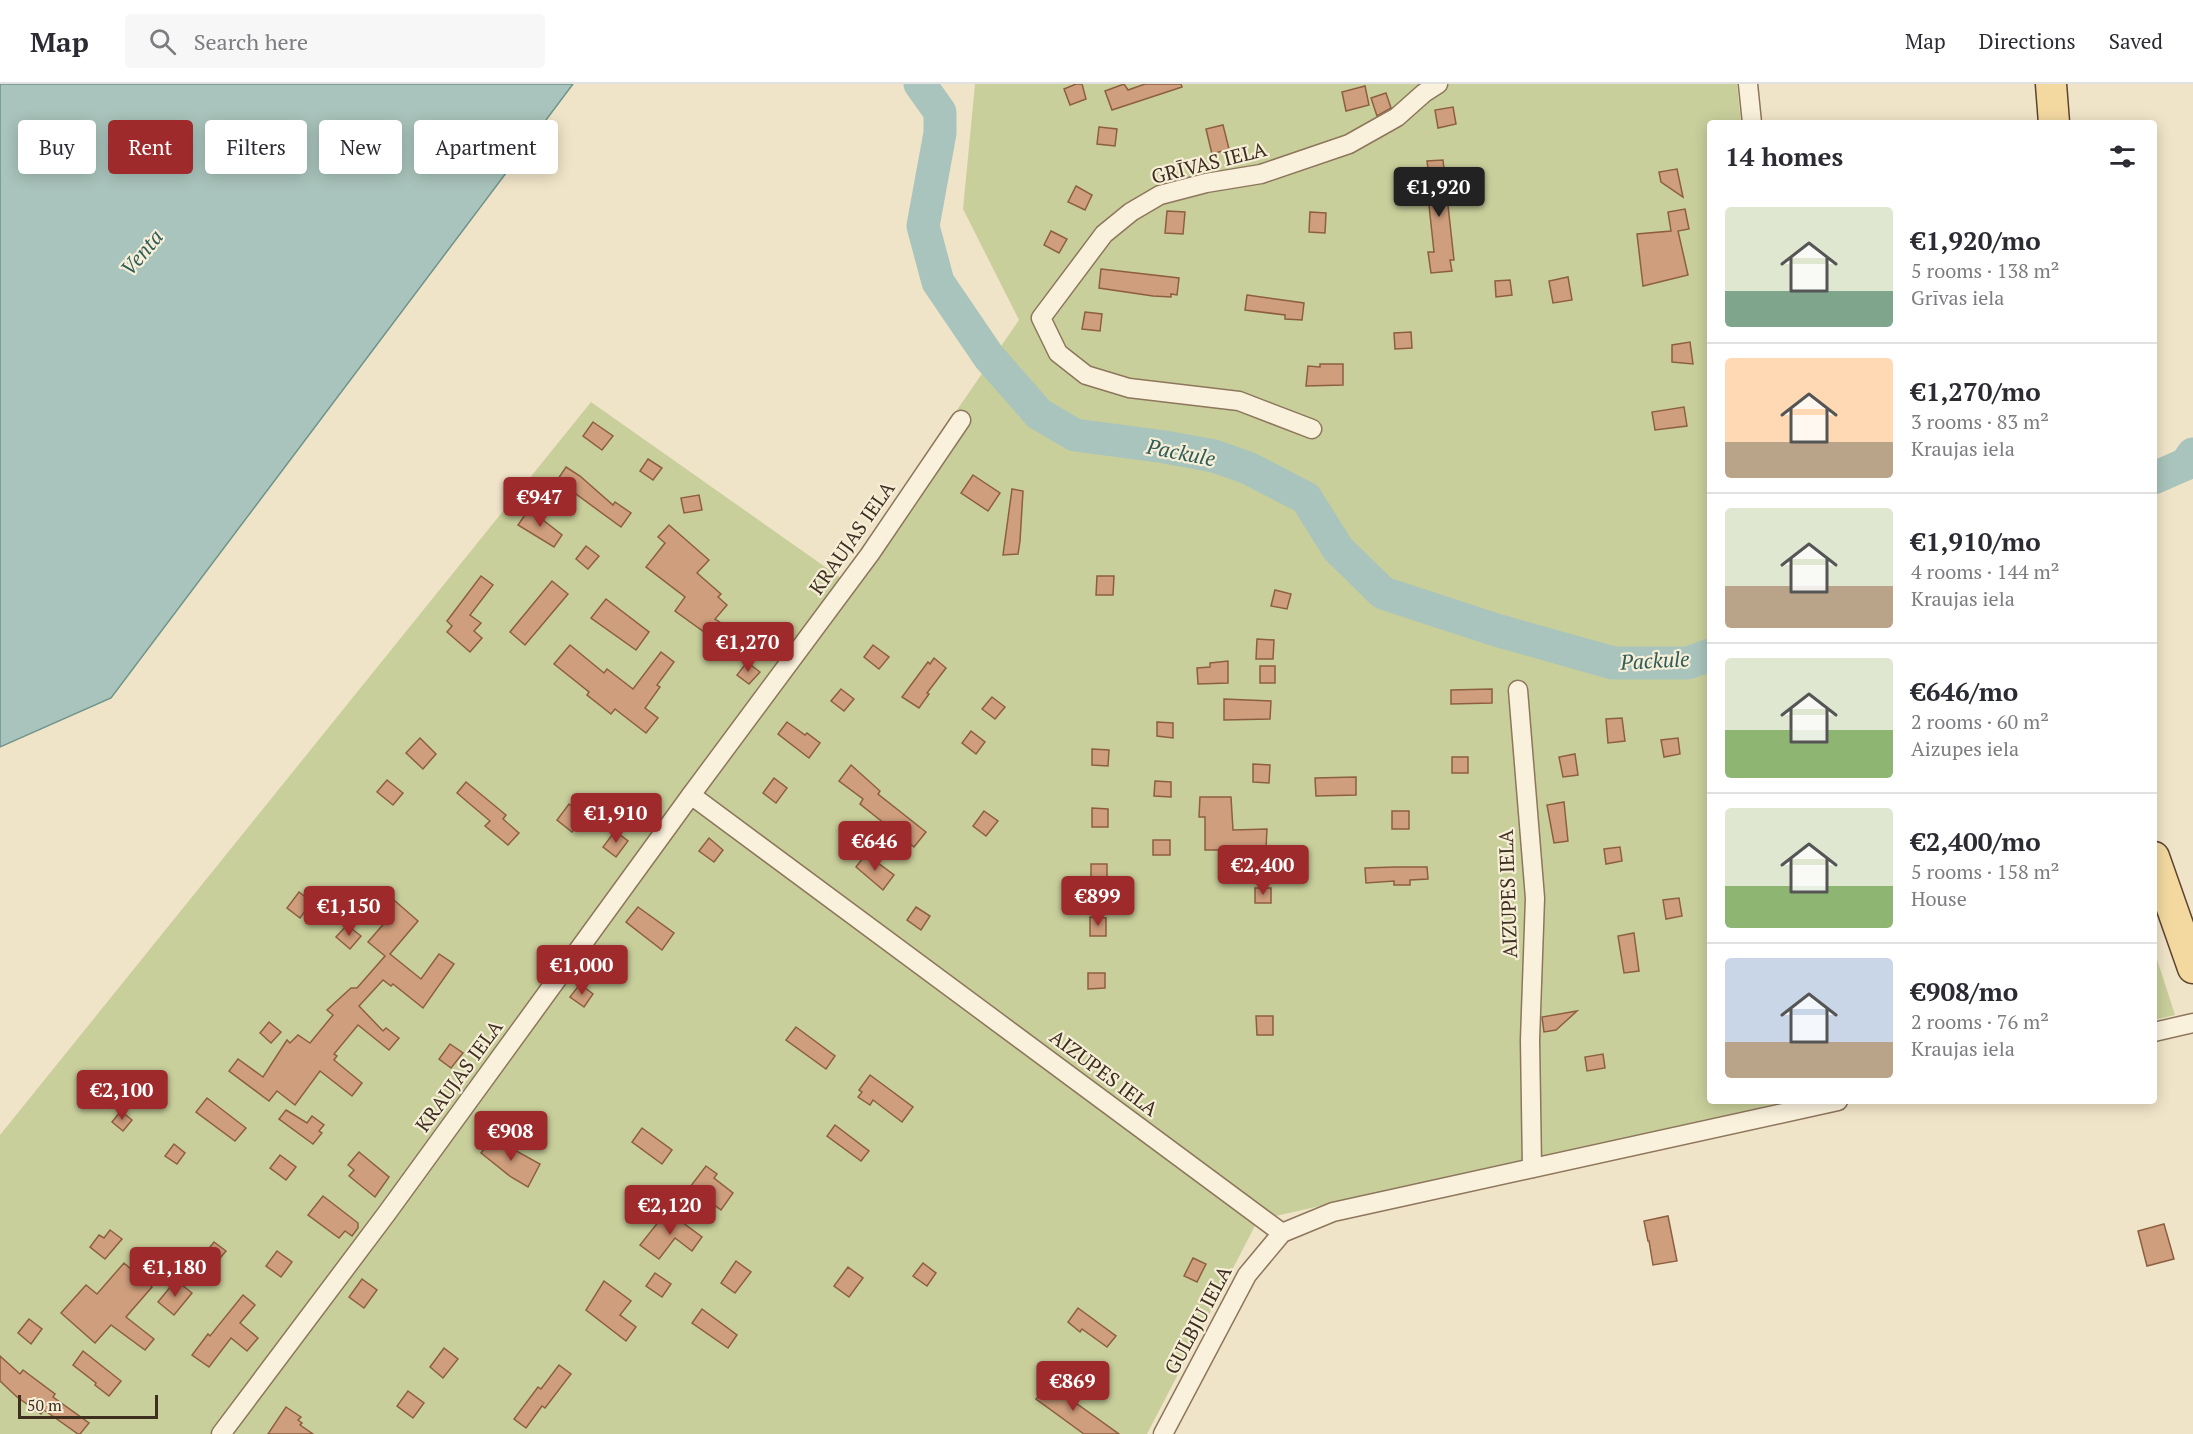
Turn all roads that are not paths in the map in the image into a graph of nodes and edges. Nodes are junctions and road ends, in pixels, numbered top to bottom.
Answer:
1 (1438, 84) edge
2 (1748, 84) edge
3 (2051, 84) edge
4 (1752, 120) edge
5 (2054, 120) edge
6 (961, 420) dead end
7 (1312, 429) dead end
8 (1518, 690) dead end
9 (691, 795) junction
10 (2157, 866) edge
11 (2193, 968) edge
12 (2193, 1023) edge
13 (2157, 1031) edge
14 (1824, 1104) edge
15 (1532, 1168) junction
16 (1282, 1233) junction
17 (221, 1434) edge
18 (1163, 1434) edge

1 - 7 street, GRĪVAS IELA
2 - 4 street
3 - 5 main road
6 - 9 street, KRAUJAS IELA
8 - 15 street, AIZUPES IELA
9 - 16 street, AIZUPES IELA
9 - 17 street, KRAUJAS IELA
10 - 11 main road
12 - 13 street
14 - 15 street
15 - 16 street
16 - 18 street, GULBJU IELA

